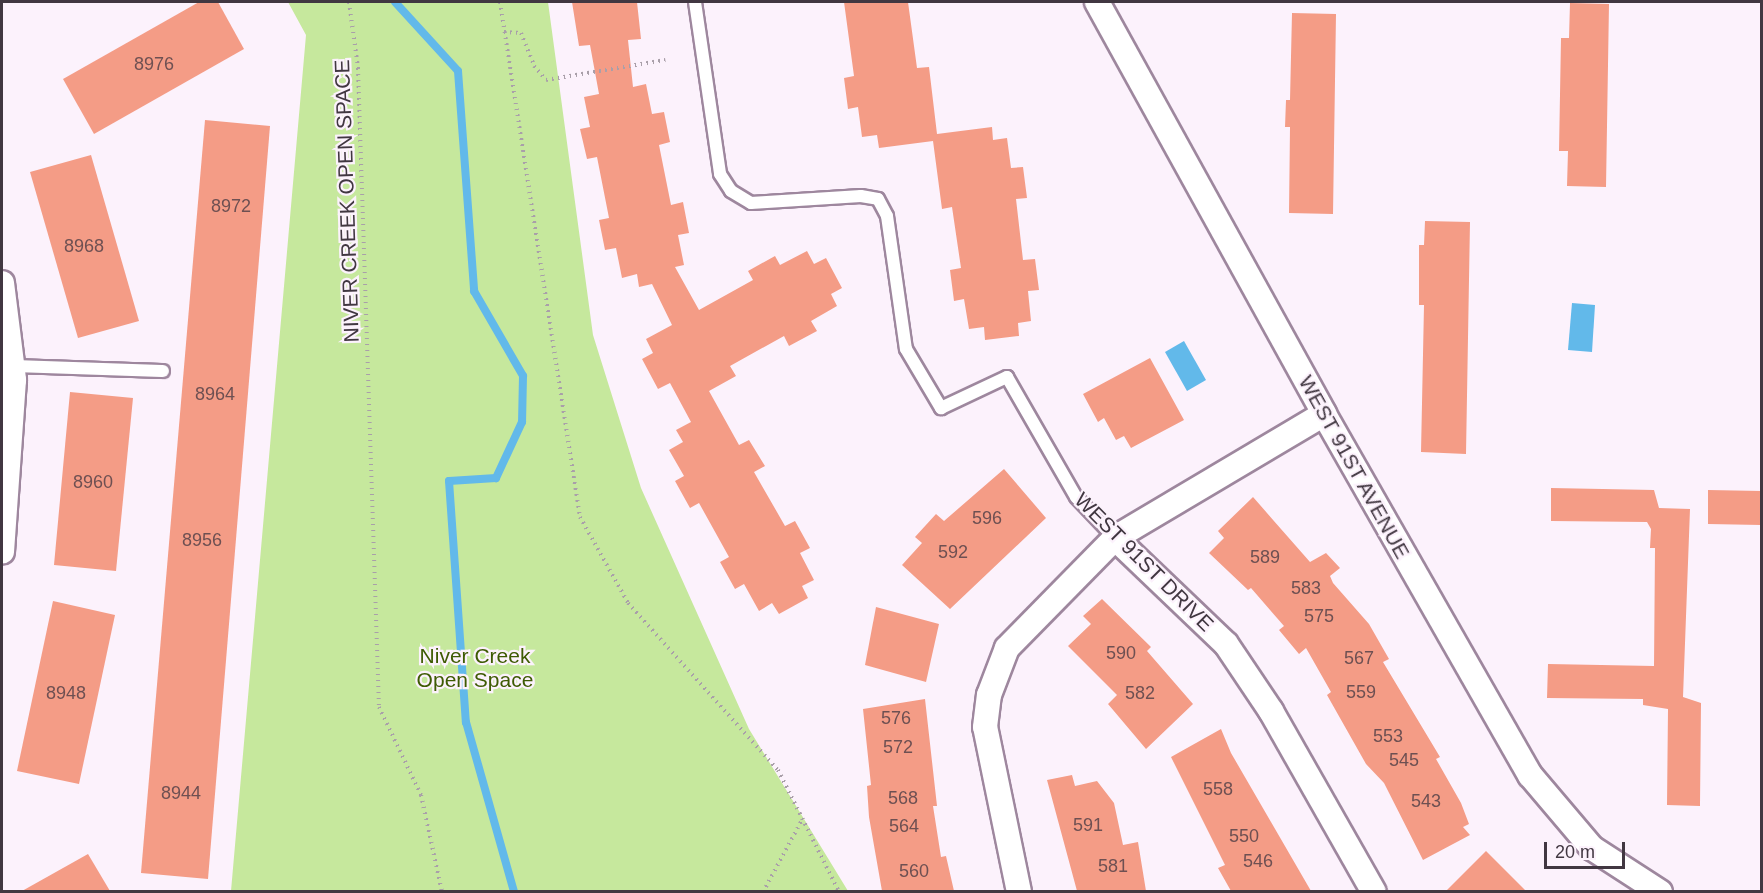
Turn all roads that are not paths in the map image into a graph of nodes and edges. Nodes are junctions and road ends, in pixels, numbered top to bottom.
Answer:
1 (695, 2) edge
2 (1098, 2) edge
3 (2, 283) edge
4 (13, 366) junction
5 (163, 370) dead end
6 (1323, 414) junction
7 (1114, 538) junction
8 (2, 552) edge
9 (1019, 891) edge
10 (1374, 891) edge
11 (1660, 891) edge

1 - 7 lane, WEST 91ST DRIVE
2 - 6 street, WEST 91ST AVENUE
3 - 4 street
4 - 5 lane
4 - 8 street
6 - 7 street
6 - 11 street, WEST 91ST AVENUE
7 - 9 street
7 - 10 street, WEST 91ST DRIVE

